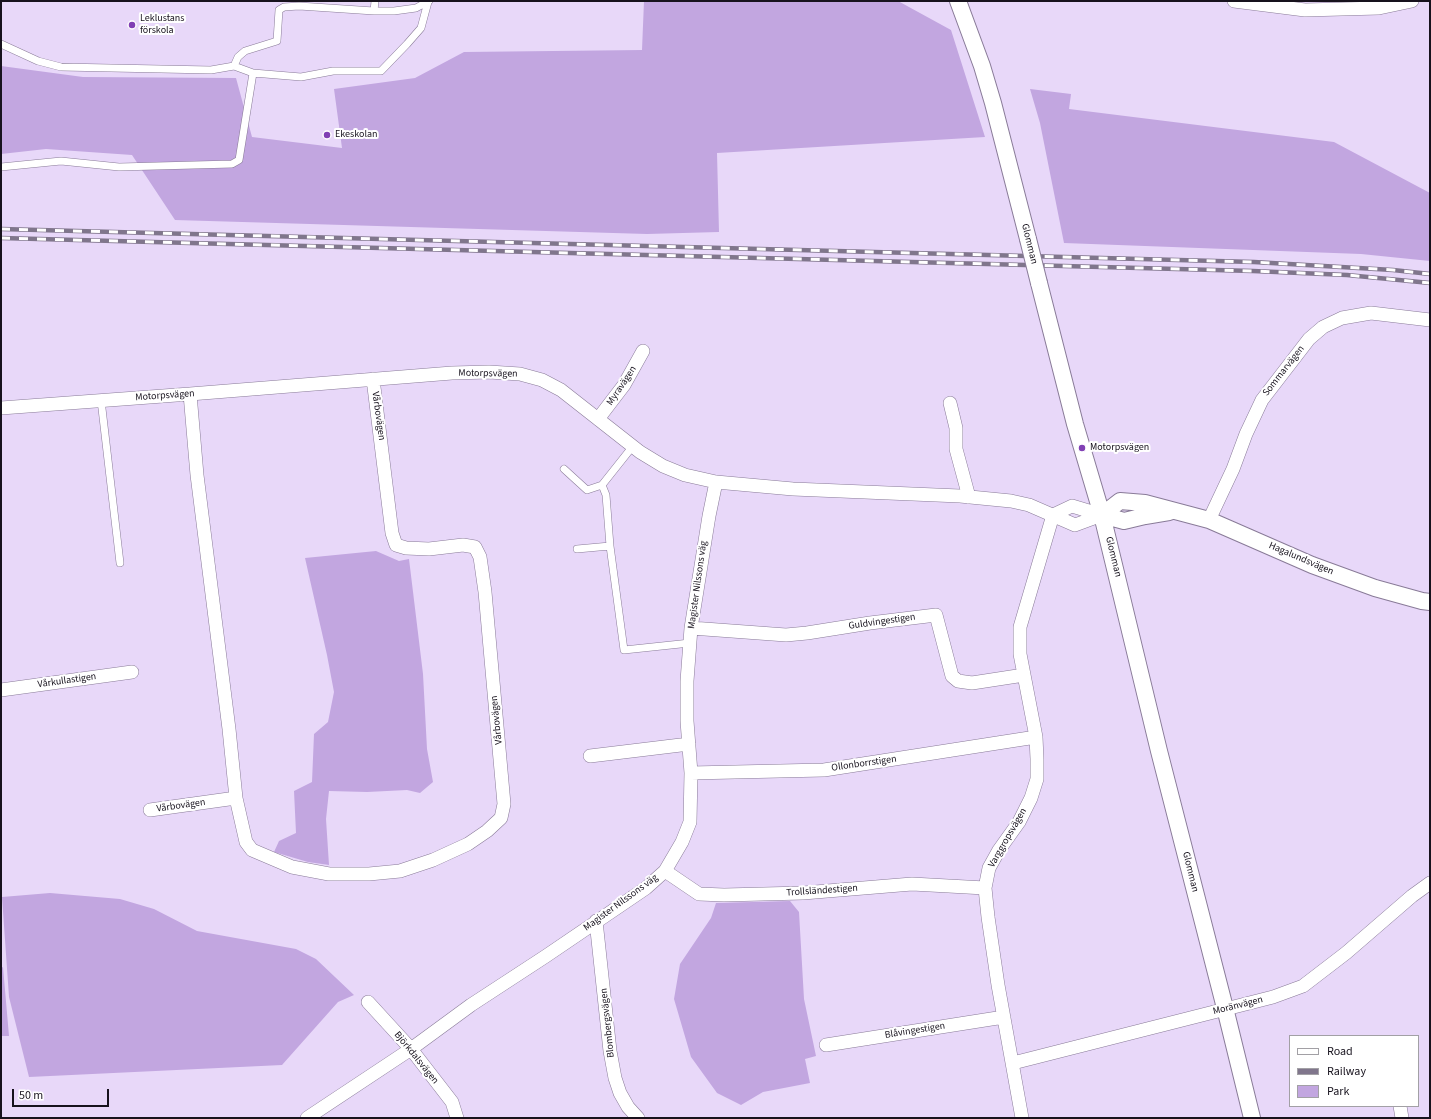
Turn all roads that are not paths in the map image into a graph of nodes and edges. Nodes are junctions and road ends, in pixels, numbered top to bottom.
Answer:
1 (375, 1) edge
2 (428, 1) edge
3 (958, 1) edge
4 (1234, 1) edge
5 (1412, 1) edge
6 (374, 11) junction
7 (1, 44) edge
8 (234, 66) junction
9 (252, 73) junction
10 (1, 167) edge
11 (1430, 320) edge
12 (643, 351) dead end
13 (373, 379) junction
14 (190, 394) junction
15 (101, 400) junction
16 (950, 403) dead end
17 (1, 408) edge
18 (598, 419) junction
19 (633, 446) junction
20 (564, 469) dead end
21 (716, 482) junction
22 (602, 485) junction
23 (969, 496) junction
24 (1053, 515) junction
25 (1102, 515) junction
26 (1209, 520) junction
27 (610, 546) junction
28 (577, 549) dead end
29 (120, 563) dead end
30 (1430, 602) edge
31 (691, 628) junction
32 (690, 643) junction
33 (132, 672) dead end
34 (1024, 675) junction
35 (1, 690) edge
36 (1036, 737) junction
37 (689, 744) junction
38 (590, 756) dead end
39 (691, 773) junction
40 (236, 798) junction
41 (150, 810) dead end
42 (665, 871) junction
43 (1430, 883) edge
44 (985, 888) junction
45 (596, 921) junction
46 (368, 1002) dead end
47 (1226, 1008) junction
48 (1004, 1017) junction
49 (826, 1045) dead end
50 (411, 1049) junction
51 (1013, 1063) junction
52 (1400, 1107) edge
53 (307, 1118) edge
54 (457, 1118) edge
55 (638, 1118) edge
56 (1022, 1118) edge
57 (1252, 1118) edge
58 (1402, 1118) edge

1 - 6 lane
2 - 6 lane
2 - 9 lane
3 - 25 street, Glomman, bridge
4 - 5 street
6 - 8 lane
7 - 8 lane
8 - 9 lane
9 - 10 lane
11 - 26 street, Sommarvägen
12 - 18 street, Myravägen
13 - 14 street, Motorpsvägen
13 - 18 street, Motorpsvägen
13 - 40 street, Vårbovägen
14 - 15 street, Motorpsvägen
14 - 40 street, Vårbovägen
15 - 17 street, Motorpsvägen
15 - 29 lane
16 - 23 street
18 - 19 street, Motorpsvägen
19 - 21 street, Motorpsvägen
19 - 22 lane
20 - 22 lane
21 - 23 street, Motorpsvägen
21 - 31 street, Magister Nilssons väg
22 - 27 lane
23 - 24 street, Motorpsvägen
24 - 25 street
24 - 25 street, Motorpsvägen
24 - 34 street, Varggropsvägen
25 - 26 street, Hagalundsvägen
25 - 47 street, Glomman
26 - 30 street, Hagalundsvägen
27 - 28 lane
27 - 32 lane
31 - 32 street, Magister Nilssons väg
31 - 34 street, Guldvingestigen
32 - 37 street, Magister Nilssons väg
33 - 35 street, Vårkullastigen
34 - 36 street, Varggropsvägen
36 - 39 street, Ollonborrstigen
36 - 44 street, Varggropsvägen
37 - 38 street
37 - 39 street, Magister Nilssons väg
39 - 42 street, Magister Nilssons väg
40 - 41 street, Vårbovägen
42 - 44 street, Trollsländestigen
42 - 45 street, Magister Nilssons väg
43 - 47 street, Moränvägen
44 - 48 street, Varggropsvägen
45 - 50 street, Magister Nilssons väg
45 - 55 street, Blombergsvägen
46 - 50 street, Björkdalsvägen
47 - 51 street, Moränvägen
47 - 57 street, Glomman
48 - 49 street, Blåvingestigen
48 - 51 street, Varggropsvägen
50 - 53 street, Magister Nilssons väg
50 - 54 street, Björkdalsvägen
51 - 56 street, Varggropsvägen
52 - 58 street

